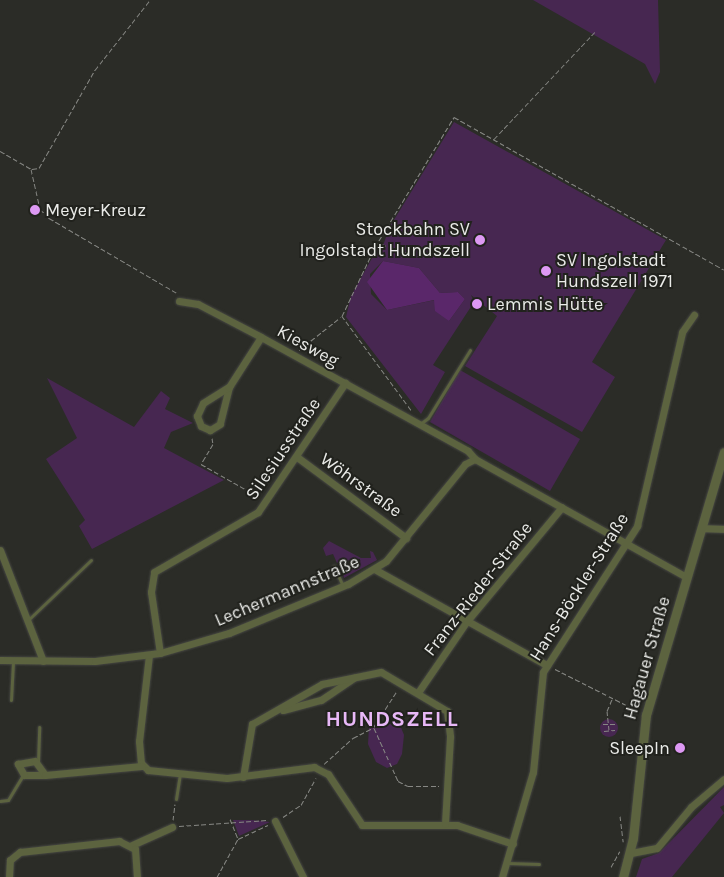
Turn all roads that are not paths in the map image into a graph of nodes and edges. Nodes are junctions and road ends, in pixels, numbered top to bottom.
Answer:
1 (179, 301) road end
2 (694, 315) dead end
3 (260, 337) junction
4 (470, 350) dead end
5 (345, 383) junction
6 (229, 388) junction
7 (417, 423) junction
8 (724, 452) edge
9 (297, 457) junction
10 (475, 460) junction
11 (562, 507) junction
12 (701, 528) junction
13 (724, 529) edge
14 (406, 538) junction
15 (627, 544) junction
16 (0, 550) edge
17 (91, 560) dead end
18 (334, 566) dead end
19 (376, 570) junction
20 (686, 577) junction
21 (343, 586) junction
22 (28, 620) junction
23 (468, 621) junction
24 (160, 653) junction
25 (149, 655) junction
26 (0, 660) edge
27 (13, 660) junction
28 (43, 661) junction
29 (547, 665) junction
30 (356, 677) junction
31 (420, 691) junction
32 (11, 700) dead end
33 (280, 711) junction
34 (39, 727) dead end
35 (38, 763) junction
36 (142, 766) junction
37 (45, 774) junction
38 (180, 774) junction
39 (24, 775) junction
40 (243, 777) junction
41 (724, 779) edge
42 (176, 799) road end
43 (0, 801) edge
44 (275, 821) road end
45 (444, 824) junction
46 (172, 827) road end
47 (132, 844) junction
48 (513, 844) junction
49 (631, 852) junction
50 (507, 863) junction
51 (539, 864) dead end
52 (9, 877) edge
53 (137, 877) edge
54 (303, 877) edge
55 (502, 877) edge
56 (623, 877) edge

1 - 3 street, Kiesweg
2 - 15 street, Hans-Böckler-Straße
3 - 5 street, Kiesweg
3 - 6 street
4 - 7 lane
5 - 7 street, Kiesweg
5 - 9 street, Silesiusstraße
6 - 6 street
7 - 10 street, Kiesweg
8 - 12 street, Hagauer Straße
9 - 14 street, Wöhrstraße
9 - 24 street, Silesiusstraße
10 - 11 street
10 - 14 street, Lechermannstraße
11 - 15 street
11 - 23 street, Franz-Rieder-Straße
12 - 13 street
12 - 20 street, Hagauer Straße
14 - 19 street, Lechermannstraße
15 - 20 street
15 - 29 street, Hans-Böckler-Straße
16 - 22 street
17 - 22 lane
18 - 21 lane
19 - 21 street, Lechermannstraße
19 - 23 street
20 - 49 street, Hagauer Straße
21 - 24 street, Lechermannstraße
22 - 28 street
23 - 29 street
23 - 31 street, Franz-Rieder-Straße
24 - 25 street, Lechermannstraße
25 - 28 street, Lechermannstraße
25 - 36 street
26 - 27 street, Lechermannstraße
27 - 28 street, Lechermannstraße
27 - 32 lane
29 - 48 street, Hans-Böckler-Straße
30 - 31 street
30 - 33 street
30 - 33 street
31 - 45 street
33 - 40 street
34 - 35 lane
35 - 37 street
35 - 39 street
36 - 37 street
36 - 38 street
37 - 39 street
38 - 40 street
38 - 42 lane
39 - 43 lane
40 - 45 street
41 - 49 street
44 - 54 street
45 - 48 street
46 - 47 street
47 - 52 street
47 - 53 street
48 - 50 street, Hans-Böckler-Straße
49 - 56 street, Hagauer Straße
50 - 51 lane
50 - 55 street, Hans-Böckler-Straße

